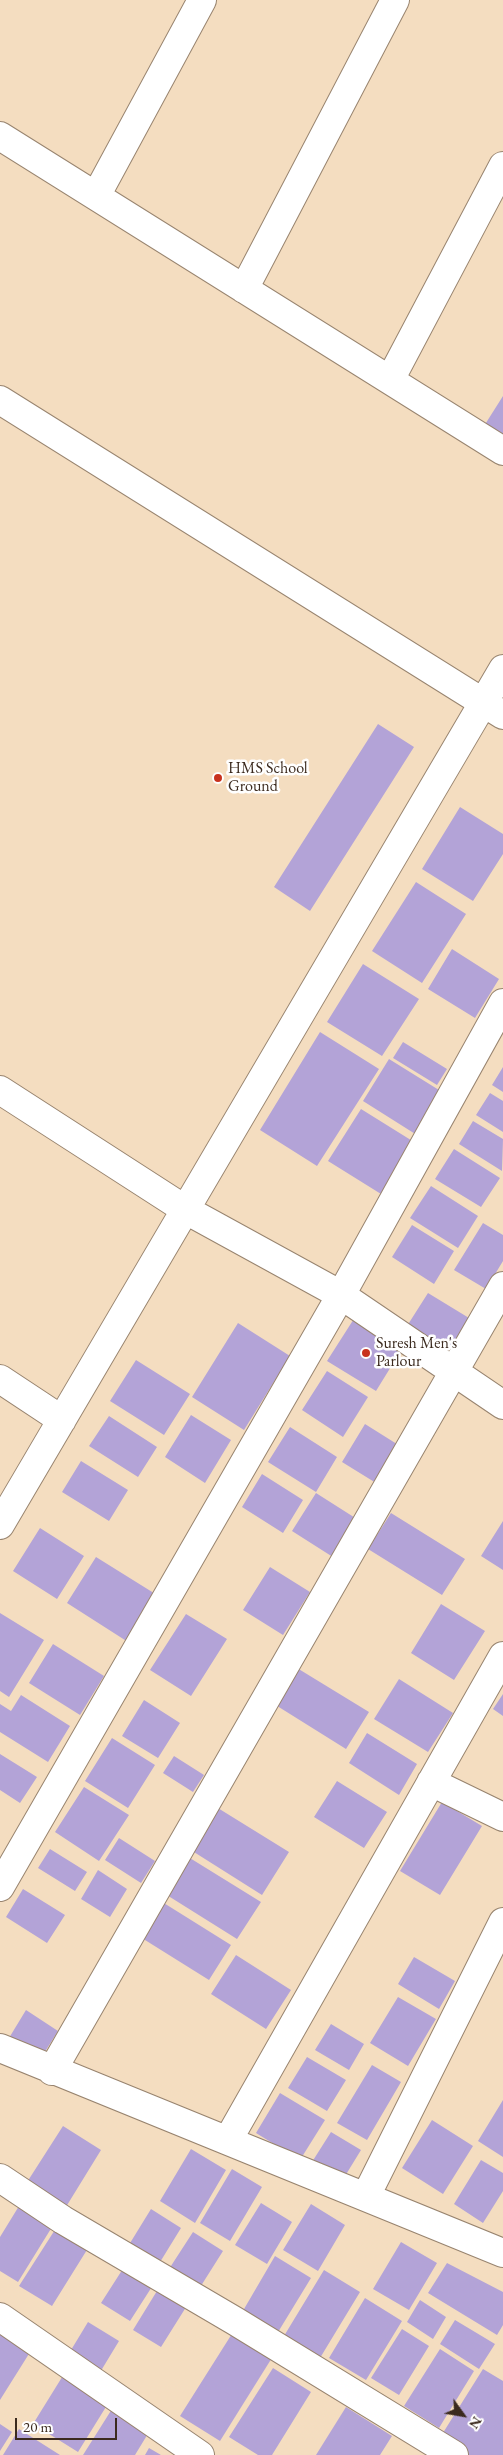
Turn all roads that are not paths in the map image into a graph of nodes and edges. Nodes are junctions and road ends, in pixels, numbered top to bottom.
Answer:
1 (202, 0) edge
2 (395, 0) edge
3 (0, 136) edge
4 (503, 166) edge
5 (96, 196) junction
6 (244, 289) junction
7 (390, 380) junction
8 (0, 400) edge
9 (503, 451) edge
10 (503, 669) edge
11 (493, 708) edge
12 (503, 1003) edge
13 (0, 1090) edge
14 (186, 1210) junction
15 (503, 1286) edge
16 (341, 1295) junction
17 (455, 1372) junction
18 (0, 1379) edge
19 (503, 1405) edge
20 (62, 1420) junction
21 (0, 1525) edge
22 (503, 1656) edge
23 (431, 1782) junction
24 (503, 1817) edge
25 (0, 1887) edge
26 (503, 1922) edge
27 (0, 2048) edge
28 (52, 2070) junction
29 (228, 2140) junction
30 (0, 2178) edge
31 (366, 2196) junction
32 (503, 2253) edge
33 (0, 2317) edge
34 (200, 2455) edge
35 (454, 2455) edge

1 - 5 street
2 - 6 street
3 - 5 street
4 - 7 street
5 - 6 street
6 - 7 street
7 - 9 street
8 - 11 street
10 - 11 street
11 - 14 street
12 - 16 street
13 - 14 street
14 - 16 street
14 - 20 street
15 - 17 street
16 - 17 street
16 - 25 street
17 - 19 street
17 - 28 street
18 - 20 street
20 - 21 street
22 - 23 street
23 - 24 street
23 - 29 street
26 - 31 street
27 - 28 street
28 - 29 street
29 - 31 street
30 - 35 street
31 - 32 street
33 - 34 street

